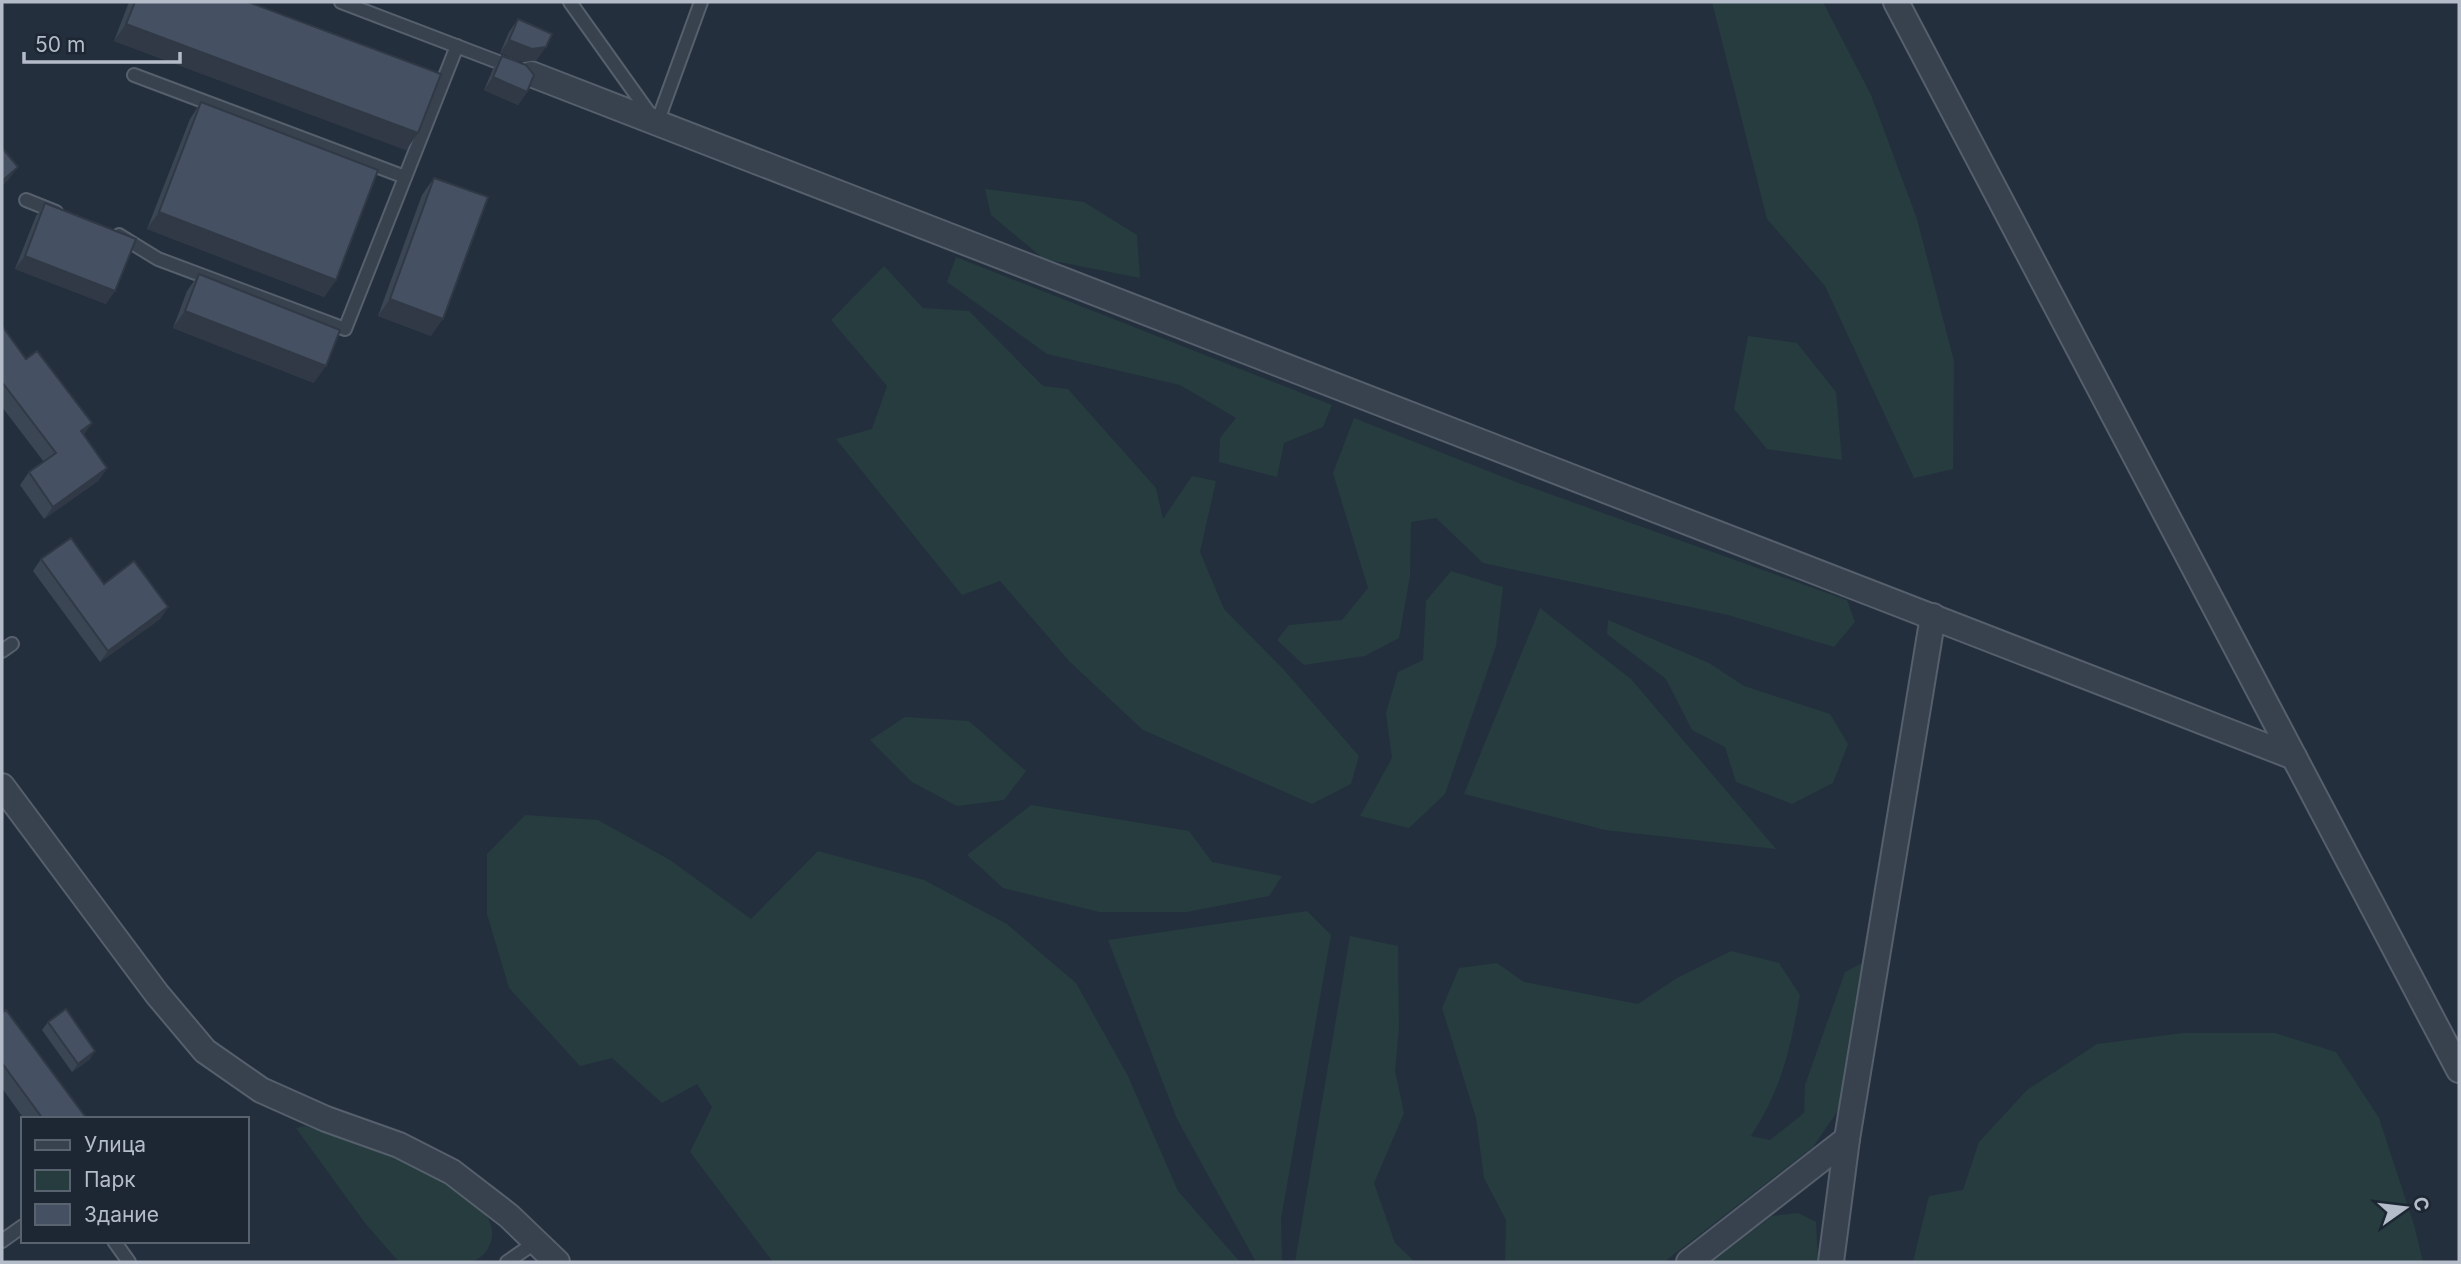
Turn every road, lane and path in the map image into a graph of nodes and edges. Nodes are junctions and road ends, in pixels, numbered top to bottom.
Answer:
1 (341, 2) edge
2 (570, 2) edge
3 (701, 2) edge
4 (1896, 2) edge
5 (457, 46) junction
6 (531, 74) joint
7 (134, 75) dead end
8 (657, 123) junction
9 (405, 177) junction
10 (26, 200) dead end
11 (64, 214) edge
12 (101, 229) edge
13 (1933, 616) junction
14 (2294, 757) junction
15 (2, 786) edge
16 (2459, 1070) edge
17 (1847, 1139) junction
18 (21, 1227) edge
19 (2, 1241) edge
20 (536, 1242) junction
21 (115, 1243) edge
22 (129, 1262) edge
23 (507, 1262) edge
24 (557, 1262) edge
25 (1689, 1262) edge
26 (1831, 1262) edge

1 - 5 lane
2 - 8 lane
3 - 8 lane
4 - 14 street
5 - 6 lane
5 - 9 lane
6 - 8 street
7 - 9 lane
8 - 13 street
9 - 12 lane
10 - 11 lane
13 - 14 street
13 - 17 street
14 - 16 street
15 - 20 street
17 - 25 street
17 - 26 street
18 - 19 lane
20 - 23 lane
20 - 24 street
21 - 22 lane

